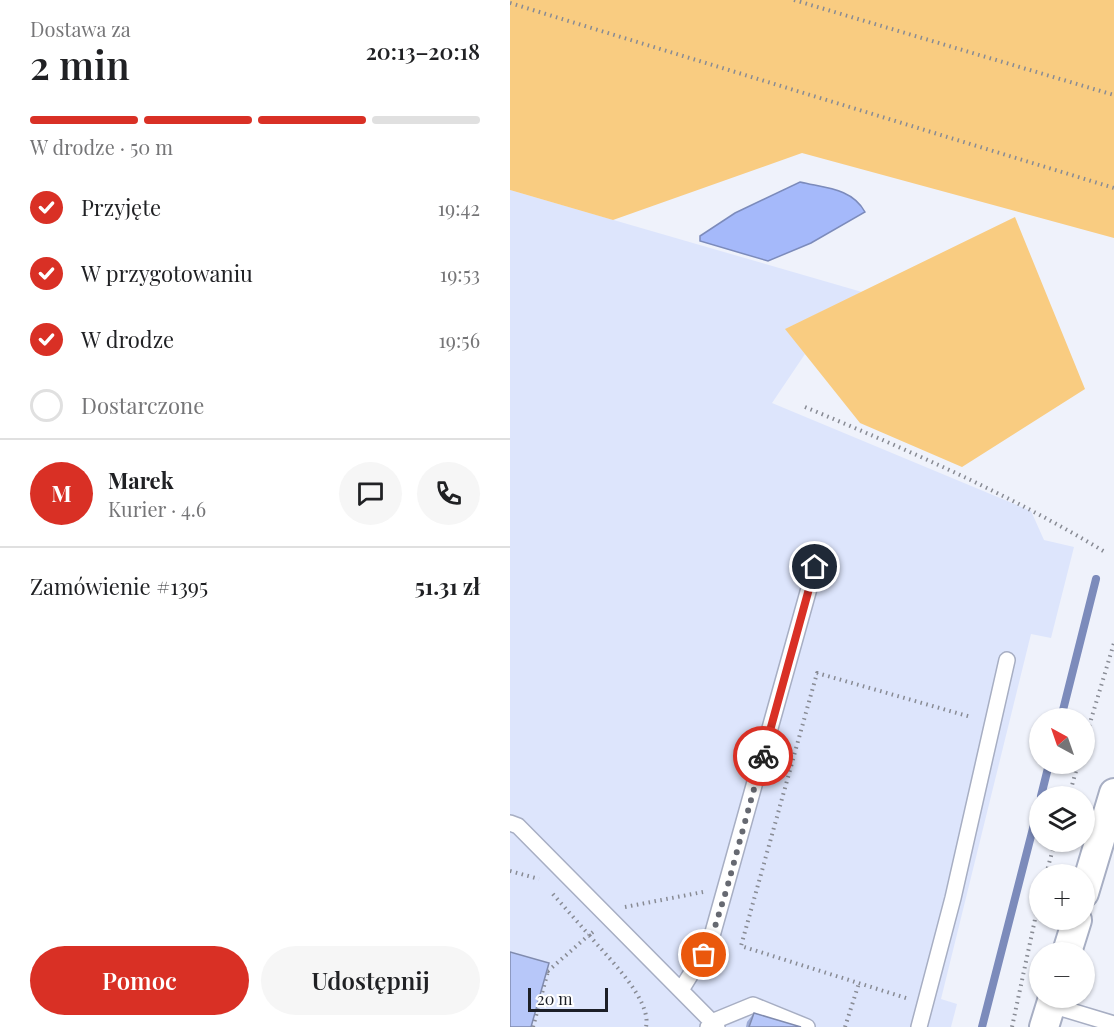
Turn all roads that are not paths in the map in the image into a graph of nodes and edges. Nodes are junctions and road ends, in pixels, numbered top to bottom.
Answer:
1 (815, 567) dead end
2 (1007, 660) dead end
3 (1114, 793) edge
4 (510, 823) edge
5 (1093, 864) edge
6 (681, 990) junction
7 (1050, 1010) edge
8 (1114, 1024) edge
9 (713, 1025) edge
10 (807, 1027) edge
11 (920, 1027) edge

1 - 6 lane
2 - 11 lane
3 - 5 street
4 - 6 lane
6 - 9 lane
7 - 8 lane
9 - 10 lane

